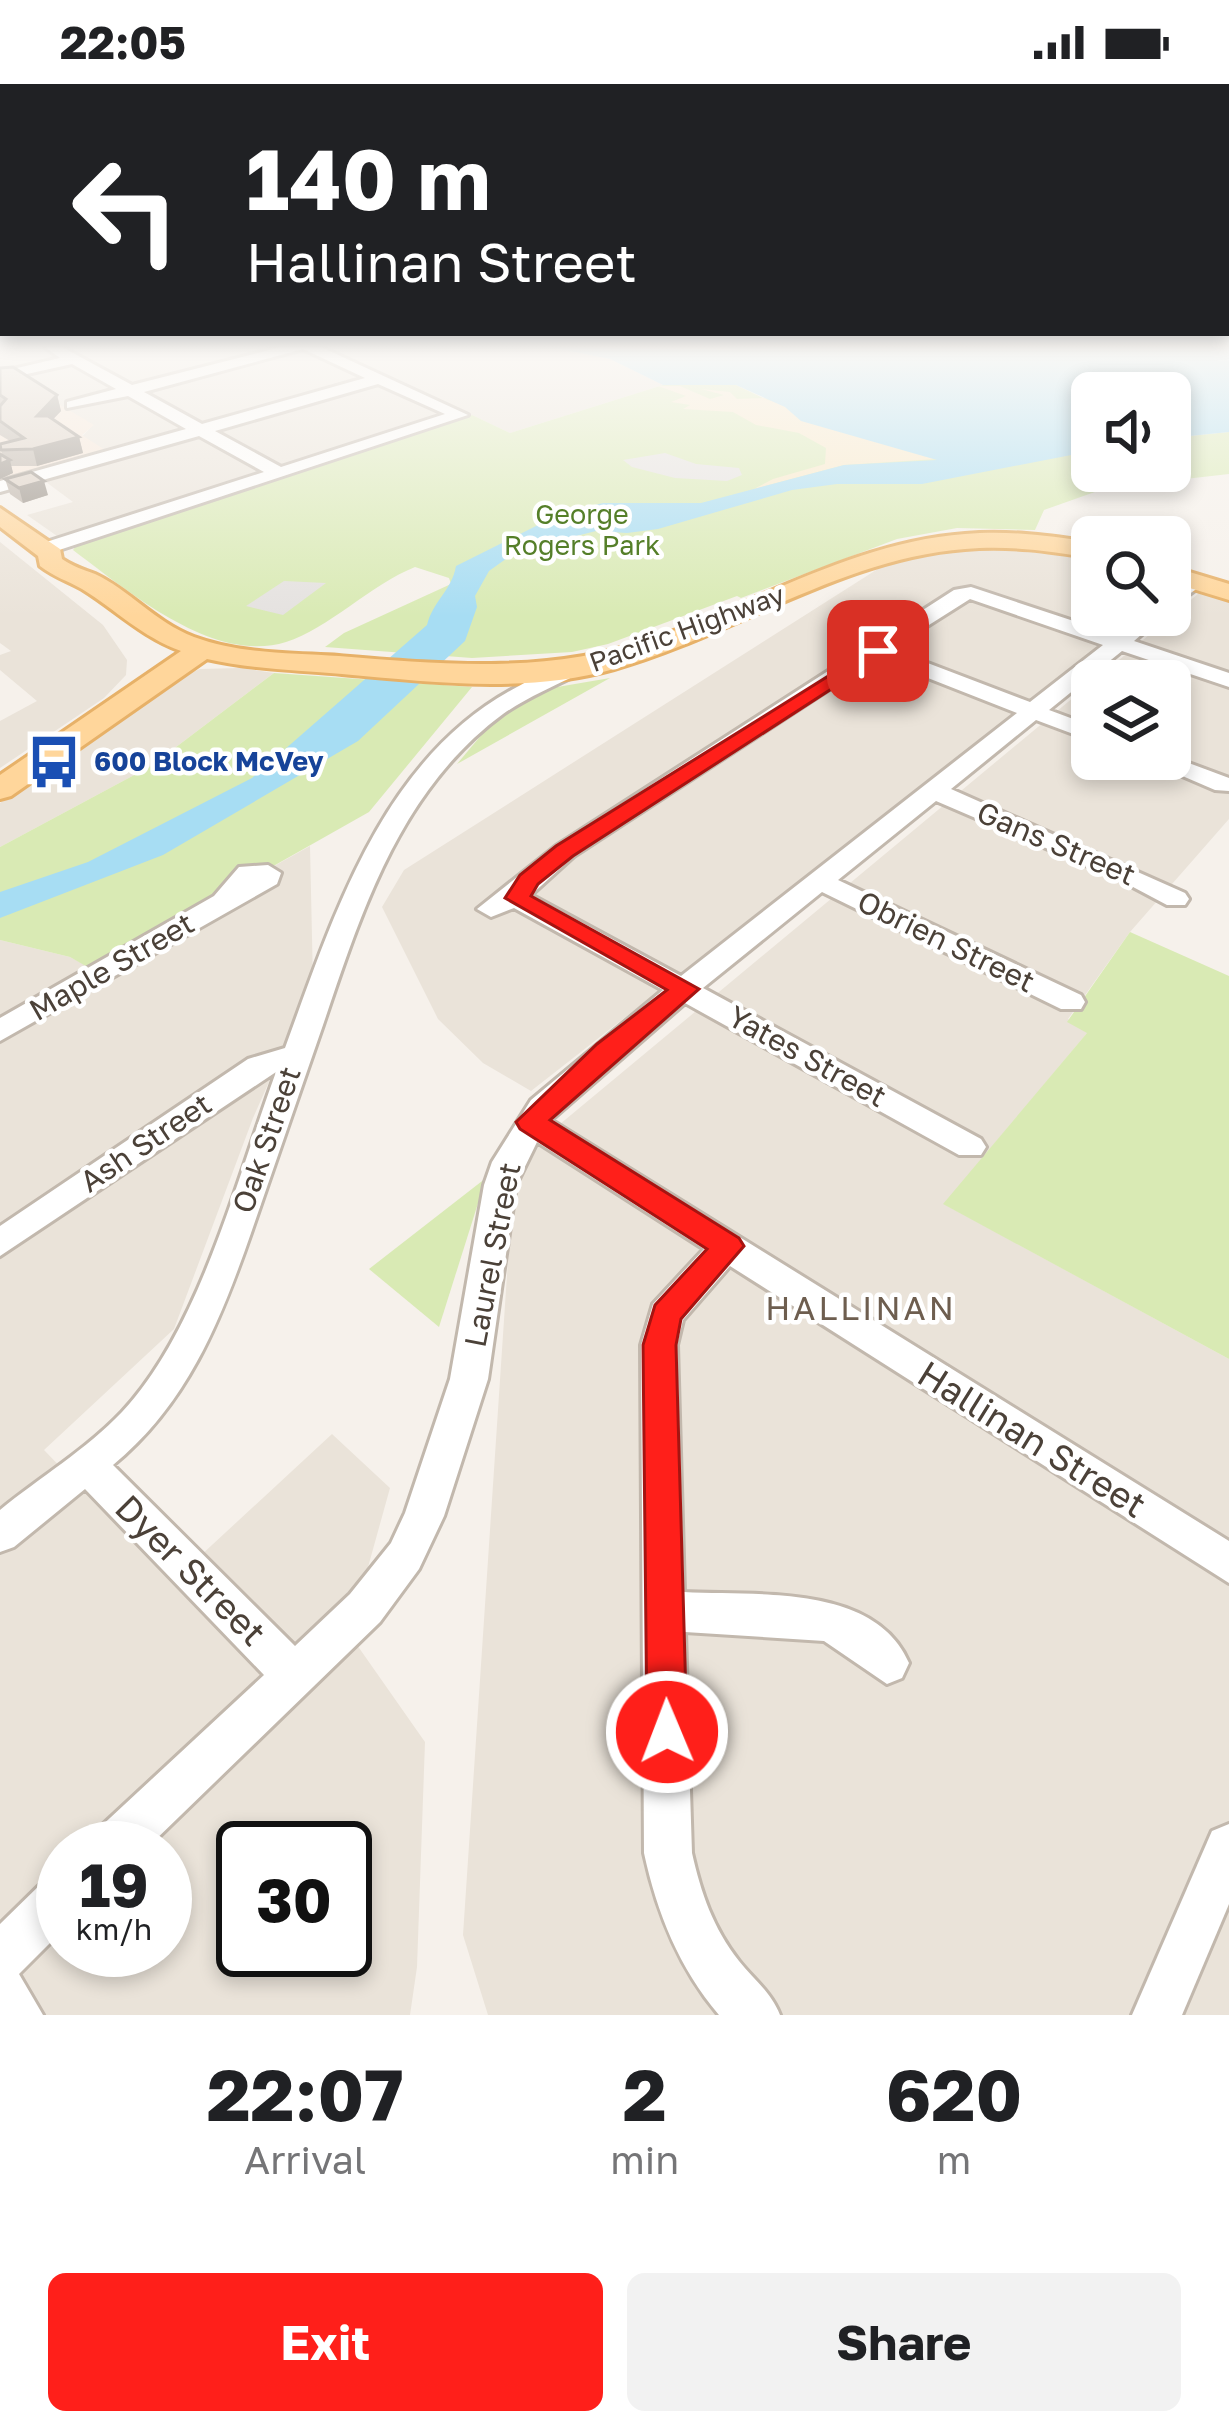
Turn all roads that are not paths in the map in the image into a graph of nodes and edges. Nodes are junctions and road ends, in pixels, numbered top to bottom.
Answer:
1 (173, 437) edge
2 (215, 437) edge
3 (394, 437) edge
4 (280, 474) junction
5 (0, 487) edge
6 (0, 515) edge
7 (1071, 546) edge
8 (47, 551) junction
9 (1191, 580) edge
10 (1229, 592) edge
11 (134, 615) junction
12 (1128, 636) edge
13 (1119, 643) junction
14 (202, 649) junction
15 (878, 651) junction
16 (568, 670) junction
17 (483, 676) junction
18 (1229, 680) edge
19 (118, 706) junction
20 (1033, 710) junction
21 (491, 712) junction
22 (1071, 725) edge
23 (1191, 772) edge
24 (1224, 784) dead end
25 (0, 789) edge
26 (934, 791) junction
27 (820, 881) junction
28 (1176, 899) dead end
29 (224, 902) dead end
30 (686, 989) junction
31 (1071, 1002) dead end
32 (0, 1031) edge
33 (297, 1055) junction
34 (530, 1122) junction
35 (970, 1148) dead end
36 (0, 1243) edge
37 (728, 1246) junction
38 (87, 1465) junction
39 (0, 1534) edge
40 (1229, 1564) edge
41 (666, 1611) junction
42 (886, 1663) dead end
43 (295, 1676) junction
44 (141, 1821) edge
45 (1229, 1847) edge
46 (36, 1923) edge
47 (0, 1958) edge
48 (0, 1990) edge
49 (18, 2015) edge
50 (755, 2015) edge
51 (1157, 2015) edge

1 - 5 street
2 - 4 street
3 - 4 street
4 - 8 street
6 - 8 main road, Pacific Highway
7 - 16 main road, Pacific Highway
8 - 11 main road, Pacific Highway
9 - 10 main road
11 - 14 main road, Pacific Highway
11 - 19 main road
12 - 13 street, Laurel Street
13 - 15 street
13 - 18 street
13 - 20 street, Laurel Street
14 - 17 main road, Pacific Highway
14 - 19 main road
15 - 20 street
15 - 30 street, Yates Street
16 - 17 main road, Pacific Highway
16 - 21 street, Oak Street
17 - 21 street
19 - 25 main road
20 - 22 street
20 - 26 street, Laurel Street
21 - 33 street, Oak Street
23 - 24 street
26 - 27 street, Laurel Street
26 - 28 street, Gans Street
27 - 30 street, Laurel Street
27 - 31 street, Obrien Street
29 - 32 street, Maple Street
30 - 34 street, Laurel Street
30 - 35 street, Yates Street
33 - 36 street, Ash Street
33 - 38 street, Oak Street
34 - 37 street, Hallinan Street
34 - 43 street, Laurel Street
37 - 40 street, Hallinan Street
37 - 41 street
38 - 39 street, Oak Street
38 - 43 street, Dyer Street
41 - 42 street
41 - 50 street
43 - 44 street, Laurel Street
45 - 51 street
46 - 47 street
48 - 49 street

